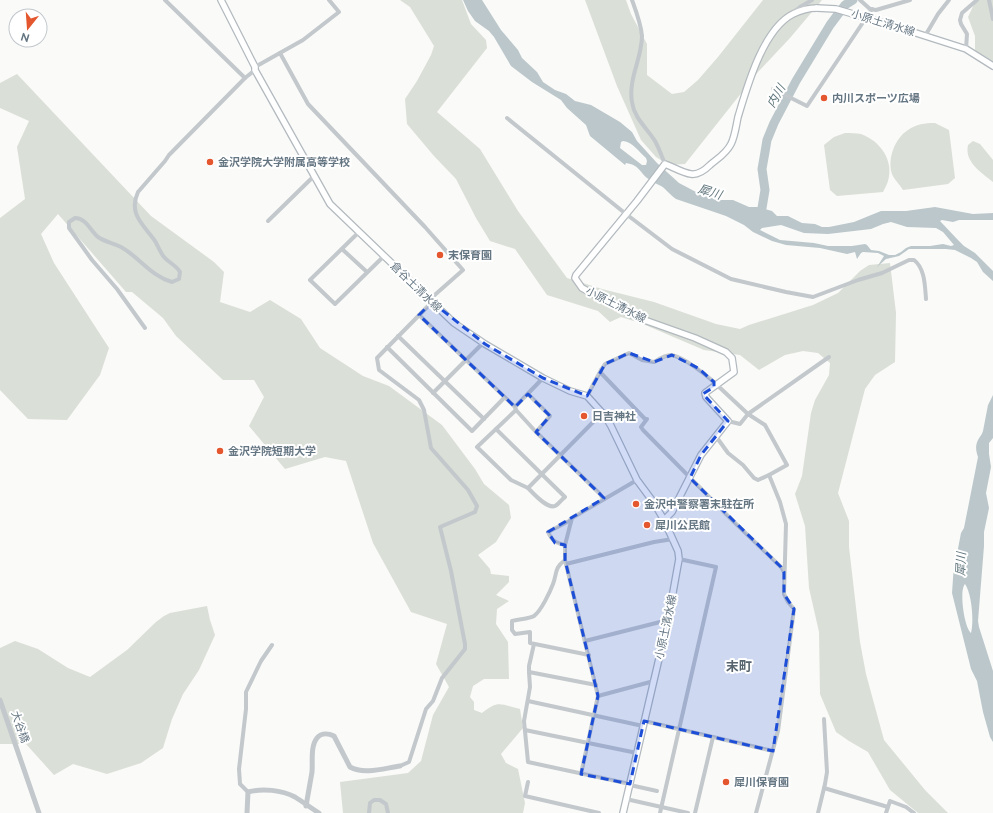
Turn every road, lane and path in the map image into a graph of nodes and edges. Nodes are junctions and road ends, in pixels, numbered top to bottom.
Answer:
1 (165, 0) edge
2 (221, 0) edge
3 (329, 0) edge
4 (632, 0) edge
5 (812, 0) edge
6 (860, 0) edge
7 (910, 0) edge
8 (949, 0) edge
9 (977, 0) edge
10 (989, 0) edge
11 (870, 8) junction
12 (792, 14) junction
13 (993, 19) edge
14 (925, 36) junction
15 (966, 49) junction
16 (280, 54) junction
17 (993, 66) edge
18 (255, 68) junction
19 (245, 78) junction
20 (773, 89) dead end
21 (507, 118) dead end
22 (664, 165) junction
23 (314, 176) junction
24 (626, 214) junction
25 (268, 221) dead end
26 (359, 232) junction
27 (342, 249) junction
28 (384, 256) junction
29 (367, 272) junction
30 (926, 299) dead end
31 (430, 301) junction
32 (419, 315) junction
33 (145, 328) dead end
34 (398, 336) junction
35 (483, 343) junction
36 (387, 347) junction
37 (829, 356) dead end
38 (465, 360) junction
39 (601, 370) junction
40 (543, 378) junction
41 (445, 381) junction
42 (715, 386) junction
43 (433, 393) junction
44 (528, 394) junction
45 (587, 396) junction
46 (504, 398) junction
47 (515, 409) junction
48 (602, 413) junction
49 (748, 414) junction
50 (484, 419) junction
51 (728, 421) junction
52 (496, 429) junction
53 (536, 432) junction
54 (715, 435) junction
55 (560, 456) junction
56 (542, 474) junction
57 (769, 475) junction
58 (690, 478) junction
59 (636, 480) junction
60 (528, 488) junction
61 (603, 499) junction
62 (572, 518) junction
63 (664, 520) junction
64 (673, 539) junction
65 (565, 546) junction
66 (679, 559) junction
67 (566, 562) junction
68 (784, 572) junction
69 (668, 620) junction
70 (585, 641) junction
71 (534, 644) junction
72 (272, 645) dead end
73 (589, 655) junction
74 (529, 672) junction
75 (654, 682) junction
76 (596, 685) junction
77 (598, 696) junction
78 (0, 700) edge
79 (528, 701) junction
80 (593, 714) junction
81 (824, 719) dead end
82 (644, 724) junction
83 (525, 730) junction
84 (679, 730) junction
85 (713, 737) junction
86 (587, 743) junction
87 (773, 751) junction
88 (637, 753) junction
89 (400, 766) joint
90 (581, 774) junction
91 (528, 782) dead end
92 (630, 785) junction
93 (824, 788) junction
94 (657, 791) dead end
95 (248, 792) junction
96 (626, 799) junction
97 (306, 806) junction
98 (662, 807) junction
99 (888, 807) junction
100 (39, 813) edge
101 (247, 813) edge
102 (319, 813) edge
103 (369, 813) edge
104 (388, 813) edge
105 (599, 813) edge
106 (623, 813) edge
107 (660, 813) edge
108 (688, 813) edge
109 (695, 813) edge
110 (756, 813) edge
111 (818, 813) edge
112 (886, 813) edge
113 (914, 813) edge

1 - 19 street
2 - 18 main road, 倉谷土清水線
3 - 16 street
4 - 22 street
5 - 12 street
6 - 11 street
7 - 11 street
8 - 14 street
9 - 15 street
10 - 13 street
11 - 20 street
12 - 14 main road, 小原土清水線, bridge
12 - 22 main road, 小原土清水線
14 - 15 main road, 小原土清水線
15 - 17 main road, 小原土清水線
16 - 18 street
16 - 31 street
18 - 19 street
18 - 23 main road, 倉谷土清水線
19 - 33 street
21 - 24 street
22 - 24 main road, 小原土清水線
23 - 25 street
23 - 26 main road, 倉谷土清水線
24 - 30 street
24 - 42 main road, 小原土清水線
26 - 27 street
26 - 28 main road, 倉谷土清水線
27 - 29 street
27 - 29 street
28 - 29 street
28 - 31 main road, 倉谷土清水線
31 - 32 street
31 - 35 main road, 倉谷土清水線
32 - 34 street
32 - 38 street
34 - 36 street
34 - 41 street
35 - 38 street
35 - 40 main road, 倉谷土清水線
36 - 43 street
36 - 89 street
37 - 49 street
38 - 41 street
38 - 46 street
39 - 42 street
39 - 45 street
39 - 58 street
40 - 44 street
40 - 45 main road, 倉谷土清水線
41 - 43 street
41 - 50 street
42 - 49 street
42 - 51 main road
43 - 50 street
44 - 47 street
44 - 53 street
45 - 48 main road
46 - 47 street
46 - 50 street
47 - 52 street
47 - 53 street
48 - 55 street
48 - 59 main road
49 - 51 street
49 - 57 street
51 - 54 main road
52 - 56 street
52 - 60 street
53 - 55 street
54 - 57 street
54 - 58 main road
55 - 56 street
55 - 61 street
56 - 60 street
56 - 60 street
57 - 68 street
58 - 63 main road
58 - 68 street
59 - 61 street
59 - 63 main road
61 - 62 street
62 - 65 street
62 - 65 street
63 - 64 main road, 小原土清水線
64 - 66 main road, 小原土清水線
64 - 67 street
65 - 67 street
66 - 69 main road, 小原土清水線
66 - 84 street
67 - 70 street
67 - 71 street
68 - 87 street
69 - 70 street
69 - 75 main road, 小原土清水線
70 - 73 street
71 - 73 street
71 - 74 street
72 - 95 street
73 - 76 street
74 - 76 street
74 - 79 street
75 - 77 street
75 - 82 main road, 小原土清水線
76 - 77 street
77 - 80 street
78 - 100 street, 大谷橋
79 - 80 street
79 - 83 street
80 - 82 street
80 - 86 street
81 - 93 street
82 - 84 street
82 - 88 main road, 小原土清水線
83 - 86 street
83 - 90 street
84 - 85 street
84 - 98 street
85 - 87 street
85 - 109 street
86 - 88 street
86 - 90 street
87 - 110 street
88 - 92 main road, 小原土清水線
89 - 97 street
90 - 92 street
91 - 105 street
92 - 94 street
92 - 96 main road, 小原土清水線
93 - 99 street
93 - 111 street
95 - 97 street
95 - 101 street
96 - 98 street
96 - 106 main road, 小原土清水線
97 - 102 street
98 - 107 street
98 - 108 street
99 - 112 street
99 - 113 street
103 - 104 street

